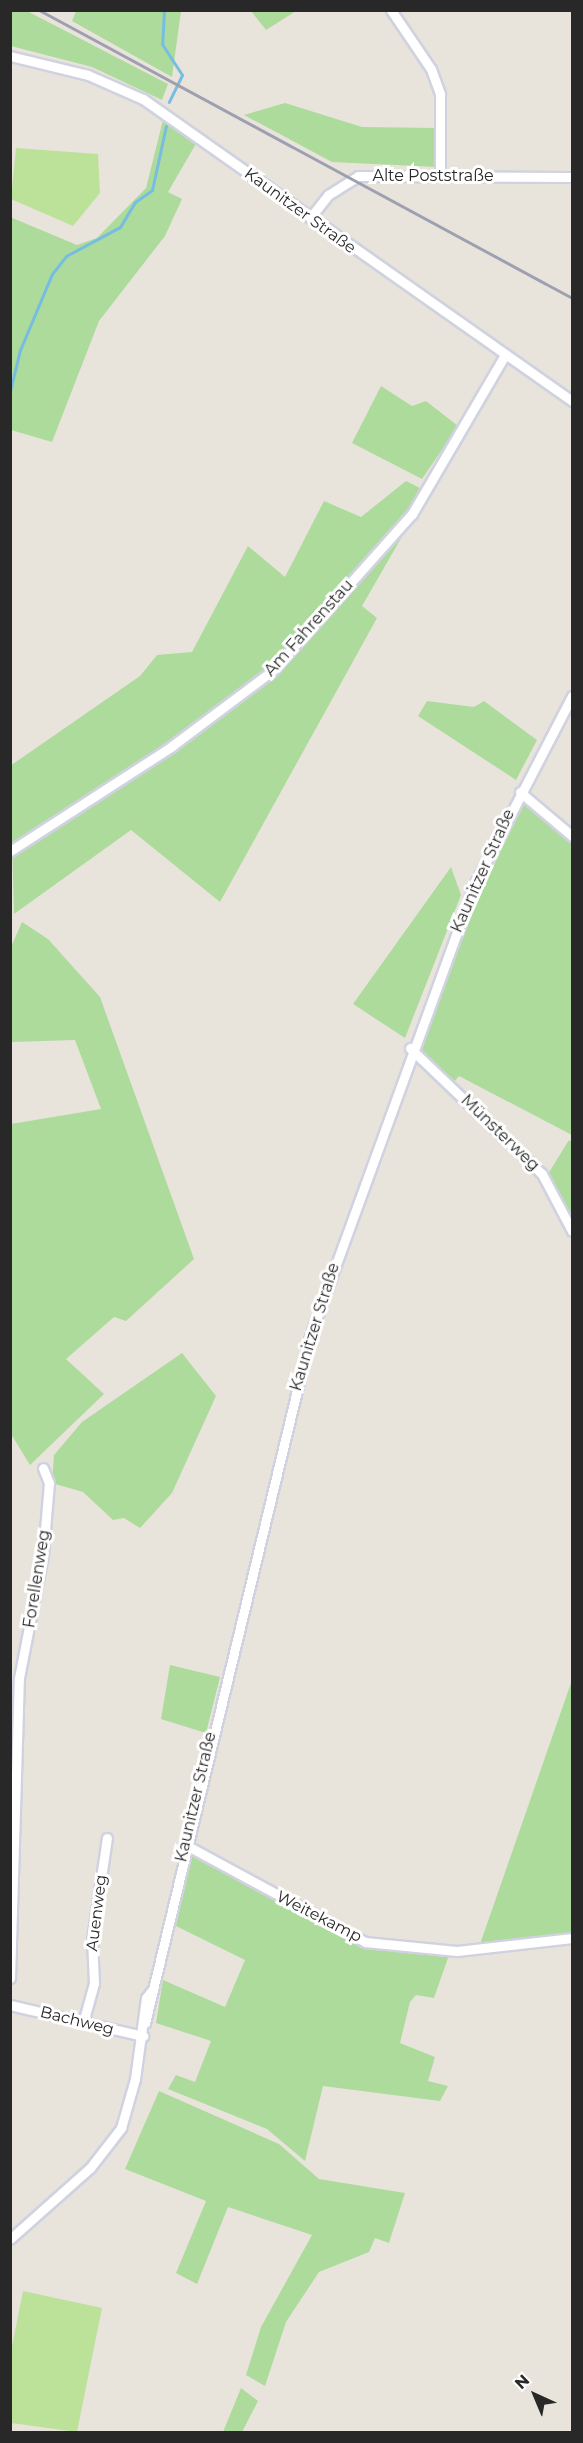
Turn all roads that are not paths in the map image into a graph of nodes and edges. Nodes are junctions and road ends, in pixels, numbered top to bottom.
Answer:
1 (392, 10) edge
2 (10, 56) edge
3 (440, 175) junction
4 (573, 177) edge
5 (310, 218) junction
6 (506, 355) junction
7 (573, 401) edge
8 (573, 696) edge
9 (520, 792) junction
10 (573, 836) edge
11 (10, 851) edge
12 (410, 1048) junction
13 (573, 1231) edge
14 (43, 1468) dead end
15 (107, 1838) dead end
16 (184, 1844) junction
17 (11, 1925) edge
18 (573, 1938) edge
19 (10, 1978) edge
20 (10, 2005) edge
21 (83, 2023) junction
22 (143, 2036) junction
23 (10, 2239) edge

1 - 3 street
2 - 5 street, Kaunitzer Straße
3 - 4 street, Alte Poststraße
3 - 5 street, Alte Poststraße
5 - 6 street, Kaunitzer Straße
6 - 7 street, Kaunitzer Straße
6 - 11 street, Am Fahrenstau
8 - 9 street, Kaunitzer Straße
9 - 10 street
9 - 12 street, Kaunitzer Straße
12 - 13 street, Münsterweg
12 - 16 street, Kaunitzer Straße
14 - 17 street, Forellenweg
15 - 21 street, Auenweg
16 - 18 street, Weitekamp
16 - 22 street, Kaunitzer Straße
17 - 19 street, Forellenweg
20 - 21 street, Bachweg
21 - 22 street, Bachweg
22 - 23 street, Kaunitzer Straße

